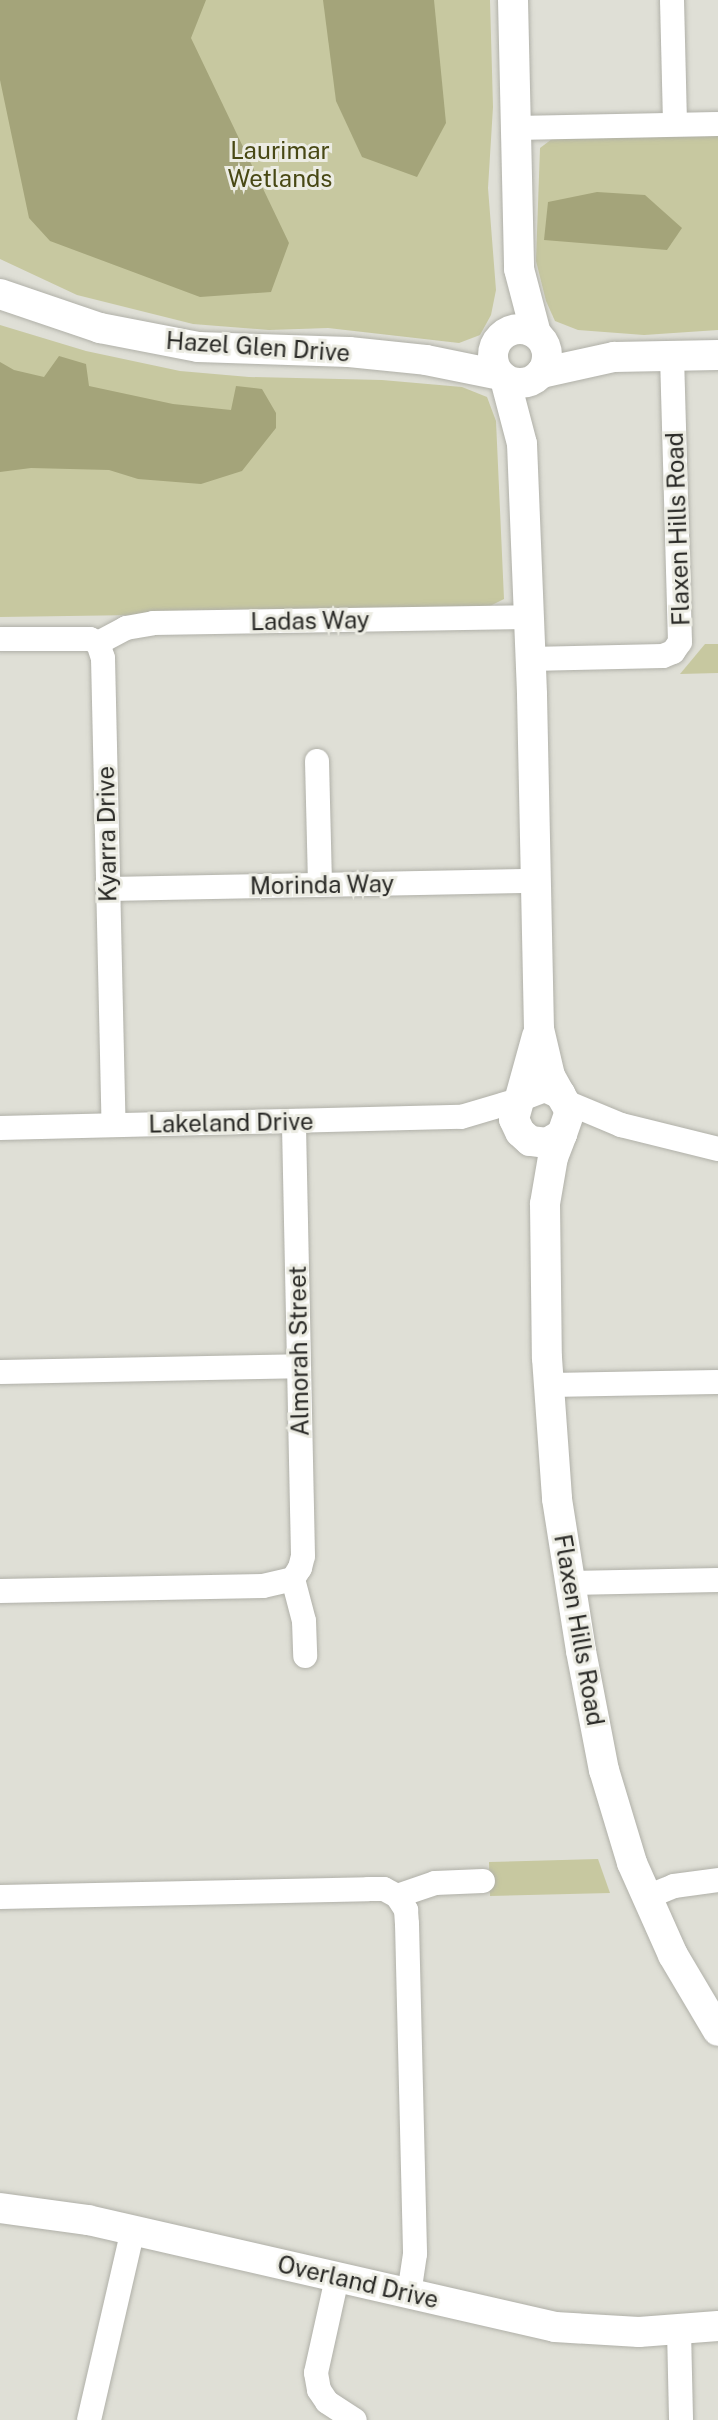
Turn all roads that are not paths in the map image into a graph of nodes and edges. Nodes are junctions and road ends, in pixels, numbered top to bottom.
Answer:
1 (513, 0) edge
2 (672, 0) edge
3 (675, 124) junction
4 (718, 124) edge
5 (515, 128) junction
6 (518, 259) junction
7 (0, 294) edge
8 (538, 336) junction
9 (501, 337) junction
10 (718, 355) edge
11 (672, 356) junction
12 (614, 357) junction
13 (426, 360) junction
14 (520, 377) junction
15 (527, 617) junction
16 (0, 639) edge
17 (98, 643) junction
18 (530, 659) junction
19 (317, 761) dead end
20 (537, 881) junction
21 (320, 885) junction
22 (108, 889) junction
23 (539, 1029) junction
24 (520, 1115) junction
25 (564, 1115) junction
26 (294, 1121) junction
27 (114, 1125) junction
28 (0, 1128) edge
29 (718, 1149) edge
30 (545, 1204) junction
31 (299, 1366) junction
32 (0, 1372) edge
33 (718, 1382) edge
34 (548, 1385) junction
35 (293, 1579) junction
36 (718, 1580) edge
37 (570, 1583) junction
38 (0, 1591) edge
39 (305, 1656) dead end
40 (718, 1880) edge
41 (483, 1881) dead end
42 (397, 1896) junction
43 (0, 1897) edge
44 (647, 1897) junction
45 (718, 2031) edge
46 (0, 2208) edge
47 (133, 2230) junction
48 (337, 2278) junction
49 (409, 2294) junction
50 (718, 2326) edge
51 (679, 2330) junction
52 (89, 2420) edge
53 (355, 2420) edge
54 (681, 2420) edge

1 - 5 street
2 - 3 street
3 - 4 street
3 - 5 street
5 - 6 street
6 - 8 street
6 - 9 street
7 - 13 street, Hazel Glen Drive
8 - 9 street
8 - 12 street, Hazel Glen Drive
8 - 14 street
9 - 13 street, Hazel Glen Drive
9 - 14 street
10 - 11 street, Hazel Glen Drive
11 - 12 street, Hazel Glen Drive
11 - 18 street, Flaxen Hills Road
12 - 14 street, Hazel Glen Drive
13 - 14 street, Hazel Glen Drive
14 - 15 street
15 - 17 street, Ladas Way
15 - 18 street
16 - 17 street
17 - 22 street, Kyarra Drive
18 - 20 street
19 - 21 street
20 - 21 street, Morinda Way
20 - 23 street
21 - 22 street, Morinda Way
22 - 27 street, Kyarra Drive
23 - 24 street
23 - 25 street
24 - 25 street
24 - 25 street
24 - 26 street, Lakeland Drive
24 - 30 street, Flaxen Hills Road
25 - 29 street
25 - 30 street, Flaxen Hills Road
26 - 27 street, Lakeland Drive
26 - 31 street, Almorah Street
27 - 28 street, Lakeland Drive
30 - 34 street, Flaxen Hills Road
31 - 32 street
31 - 35 street, Almorah Street
33 - 34 street
34 - 37 street, Flaxen Hills Road
35 - 38 street
35 - 39 street, Almorah Street
36 - 37 street
37 - 44 street, Flaxen Hills Road
40 - 44 street
41 - 42 street
42 - 43 street
42 - 49 street
44 - 45 street, Flaxen Hills Road
46 - 47 street, Overland Drive
47 - 48 street, Overland Drive
47 - 52 street
48 - 49 street, Overland Drive
48 - 53 street
49 - 51 street, Overland Drive
50 - 51 street, Overland Drive
51 - 54 street

